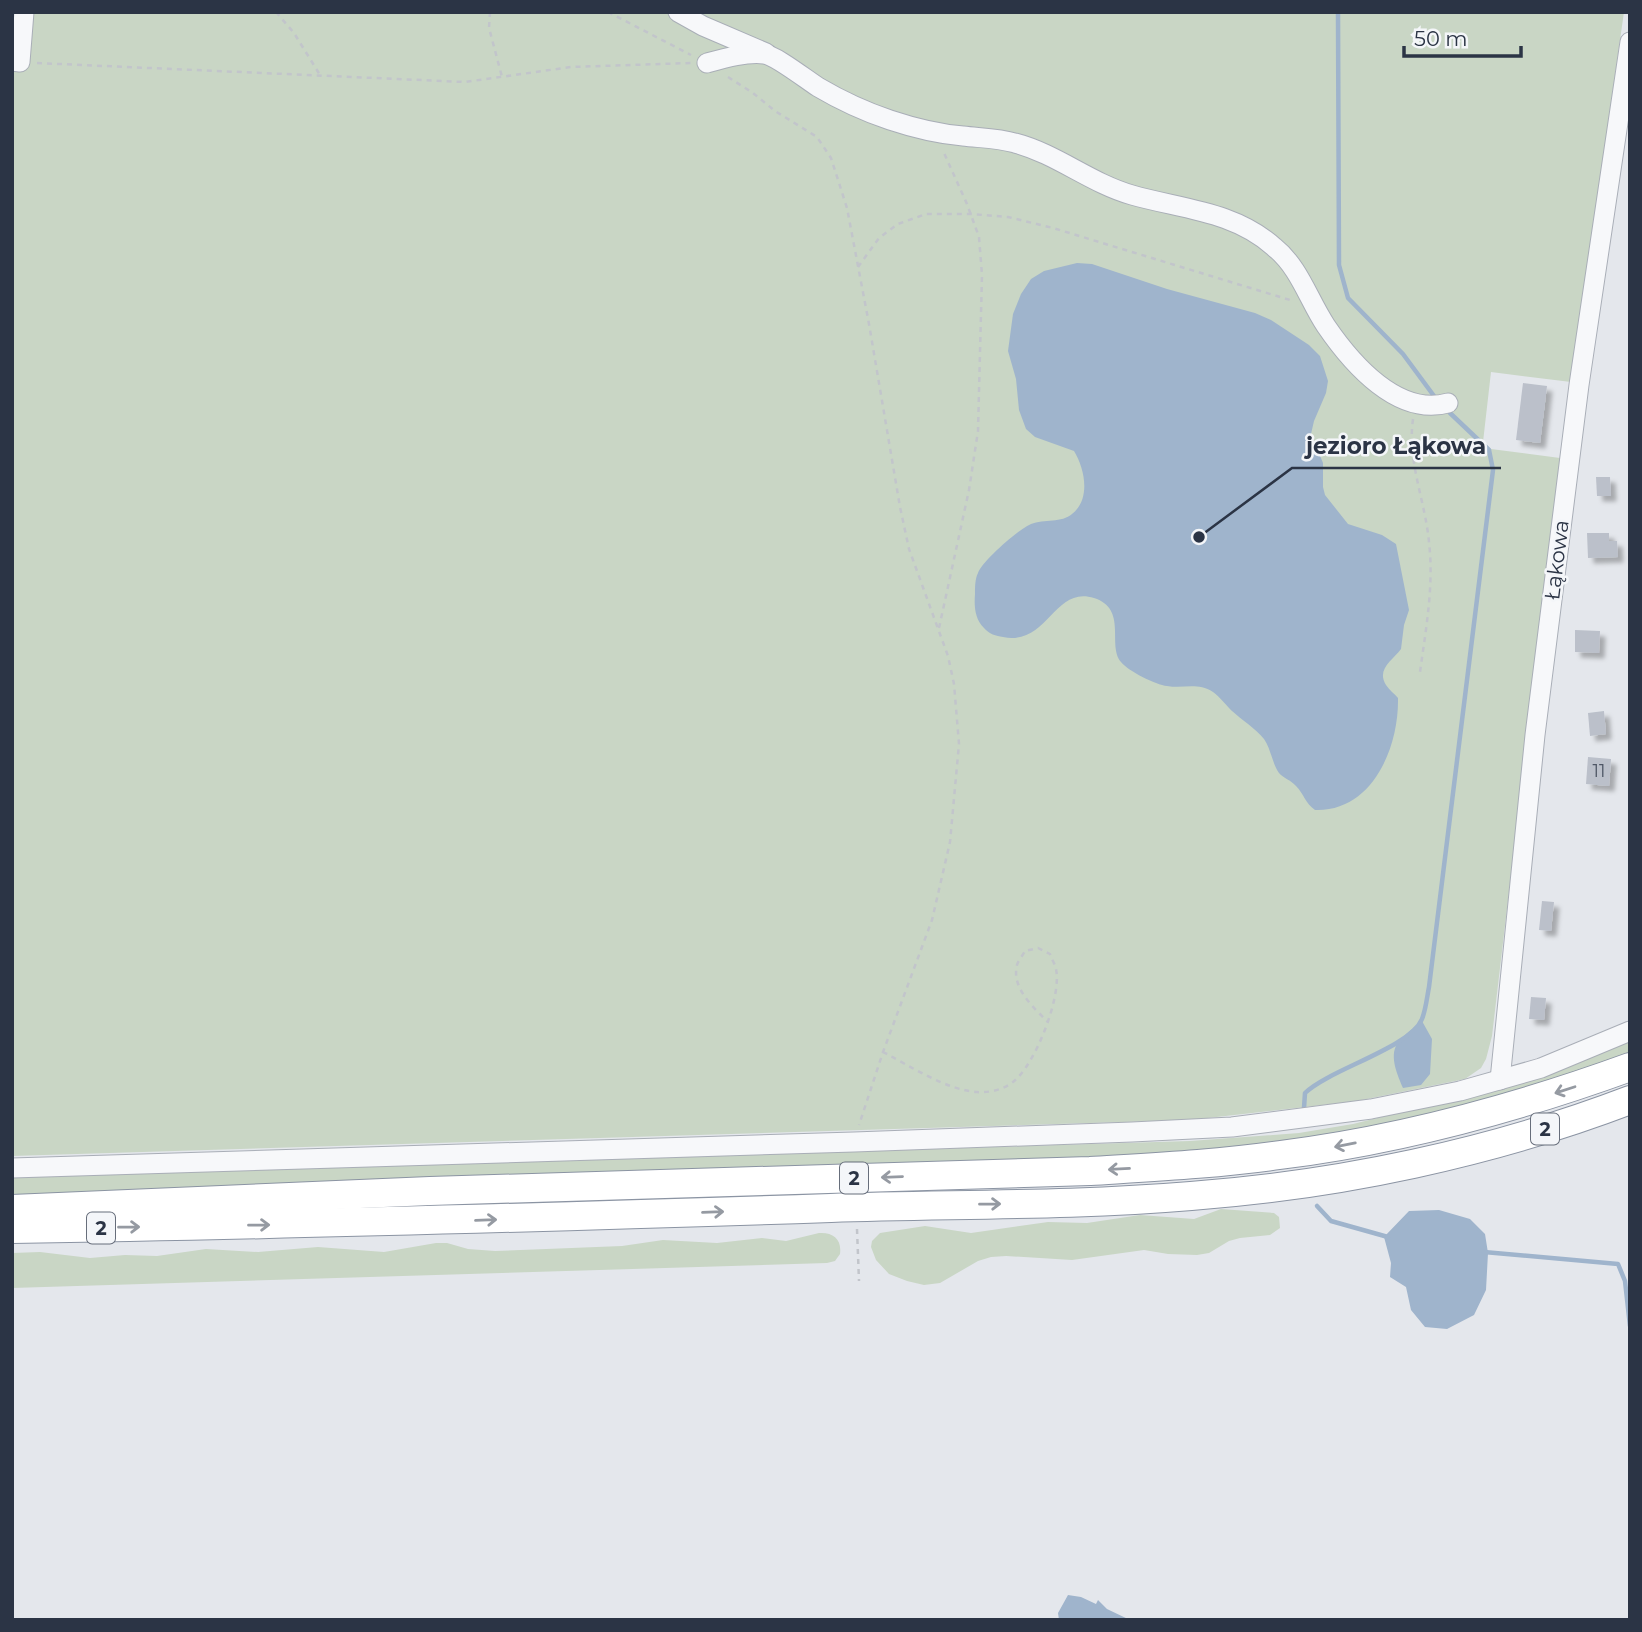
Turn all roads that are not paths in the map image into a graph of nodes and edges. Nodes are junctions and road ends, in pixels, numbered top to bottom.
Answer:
1 (24, 12) edge
2 (678, 12) edge
3 (1630, 42) edge
4 (766, 53) junction
5 (16, 62) edge
6 (707, 63) road end
7 (1448, 403) dead end
8 (1630, 1031) edge
9 (1630, 1067) edge
10 (1500, 1080) junction
11 (1630, 1100) edge
12 (12, 1168) edge
13 (12, 1209) edge
14 (12, 1229) edge

1 - 5 street
2 - 4 street
3 - 10 street, Łąkowa
4 - 6 street
4 - 7 street
8 - 10 street
9 -> 13 highway, 2
10 - 12 street
14 -> 11 highway, 2

